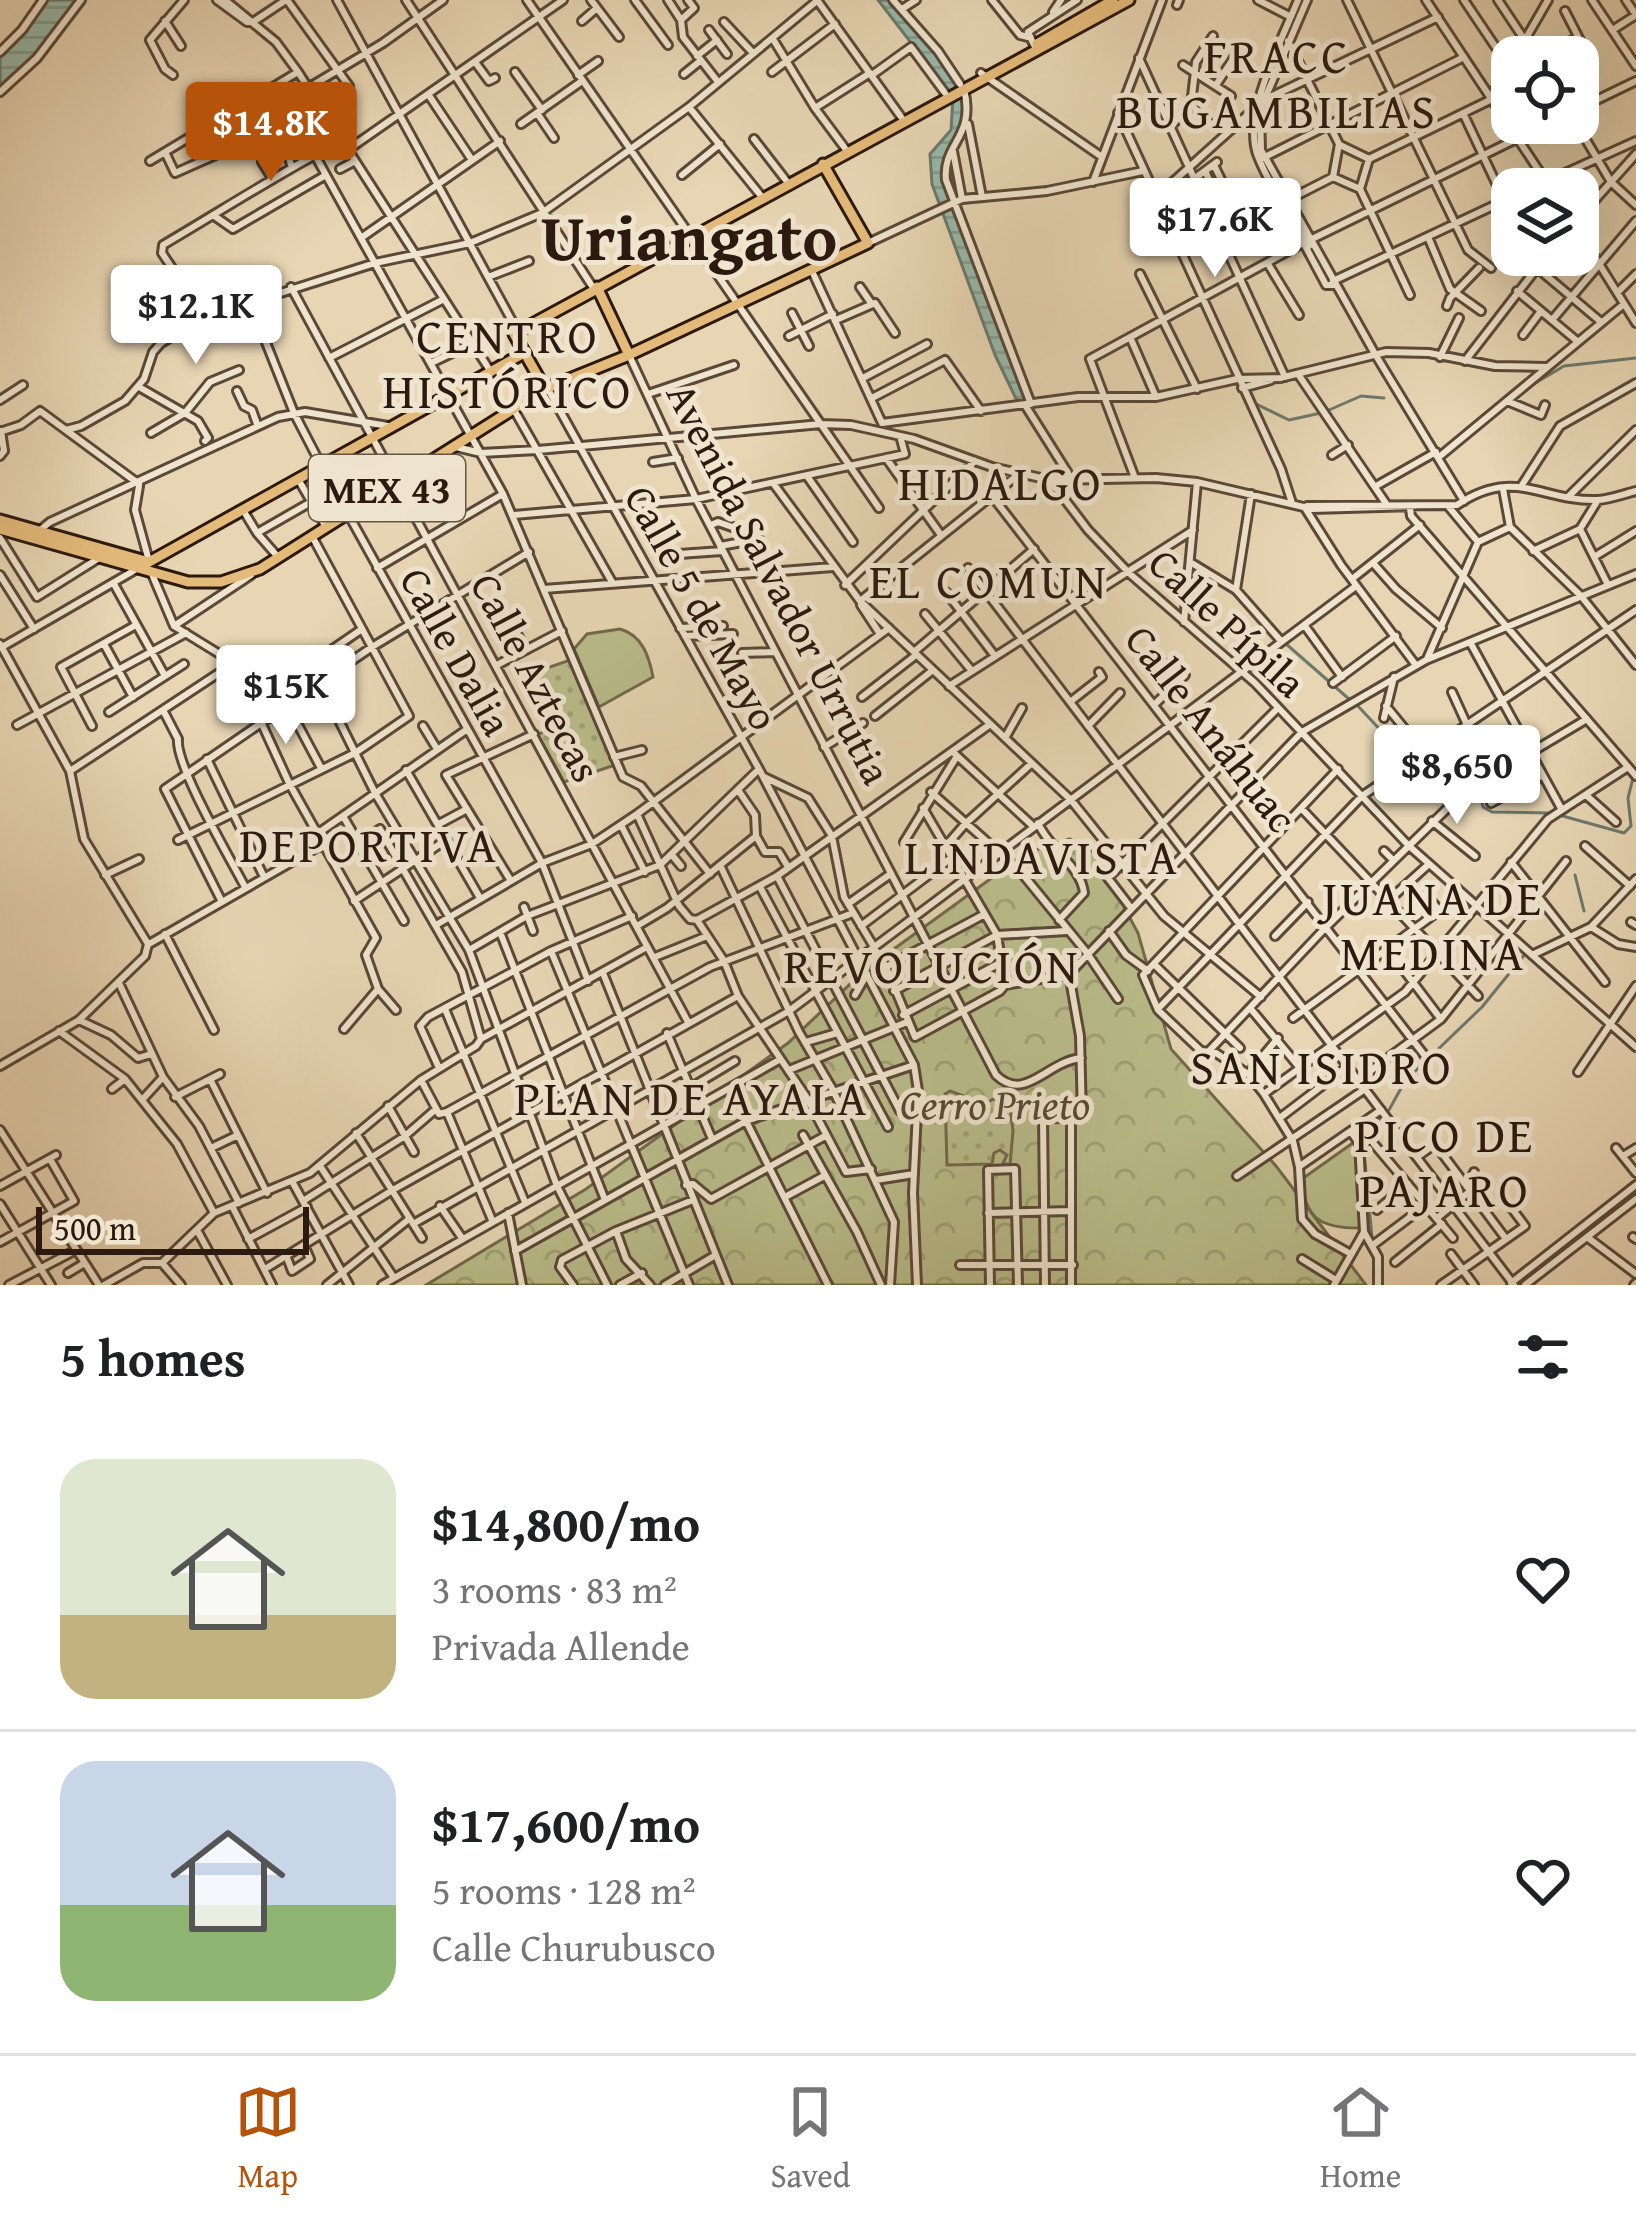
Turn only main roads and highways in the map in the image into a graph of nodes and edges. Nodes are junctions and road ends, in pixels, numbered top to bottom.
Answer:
1 (1113, 0) edge
2 (1129, 0) edge
3 (982, 76) junction
4 (823, 164) junction
5 (595, 288) junction
6 (524, 353) junction
7 (629, 355) junction
8 (547, 389) junction
9 (0, 524) edge
10 (94, 554) junction
11 (150, 567) junction

1 - 3 main road
2 - 3 main road
3 - 4 main road
4 - 5 main road
4 - 7 main road, MEX 43
5 - 6 main road
5 - 7 main road, Avenida Salvador Urrutia
6 - 8 main road
6 - 11 main road, MEX 43
7 - 8 main road, MEX 43
8 - 11 main road, MEX 43
9 - 10 main road, MEX 43
10 - 11 main road, MEX 43
10 - 11 main road, MEX 43

